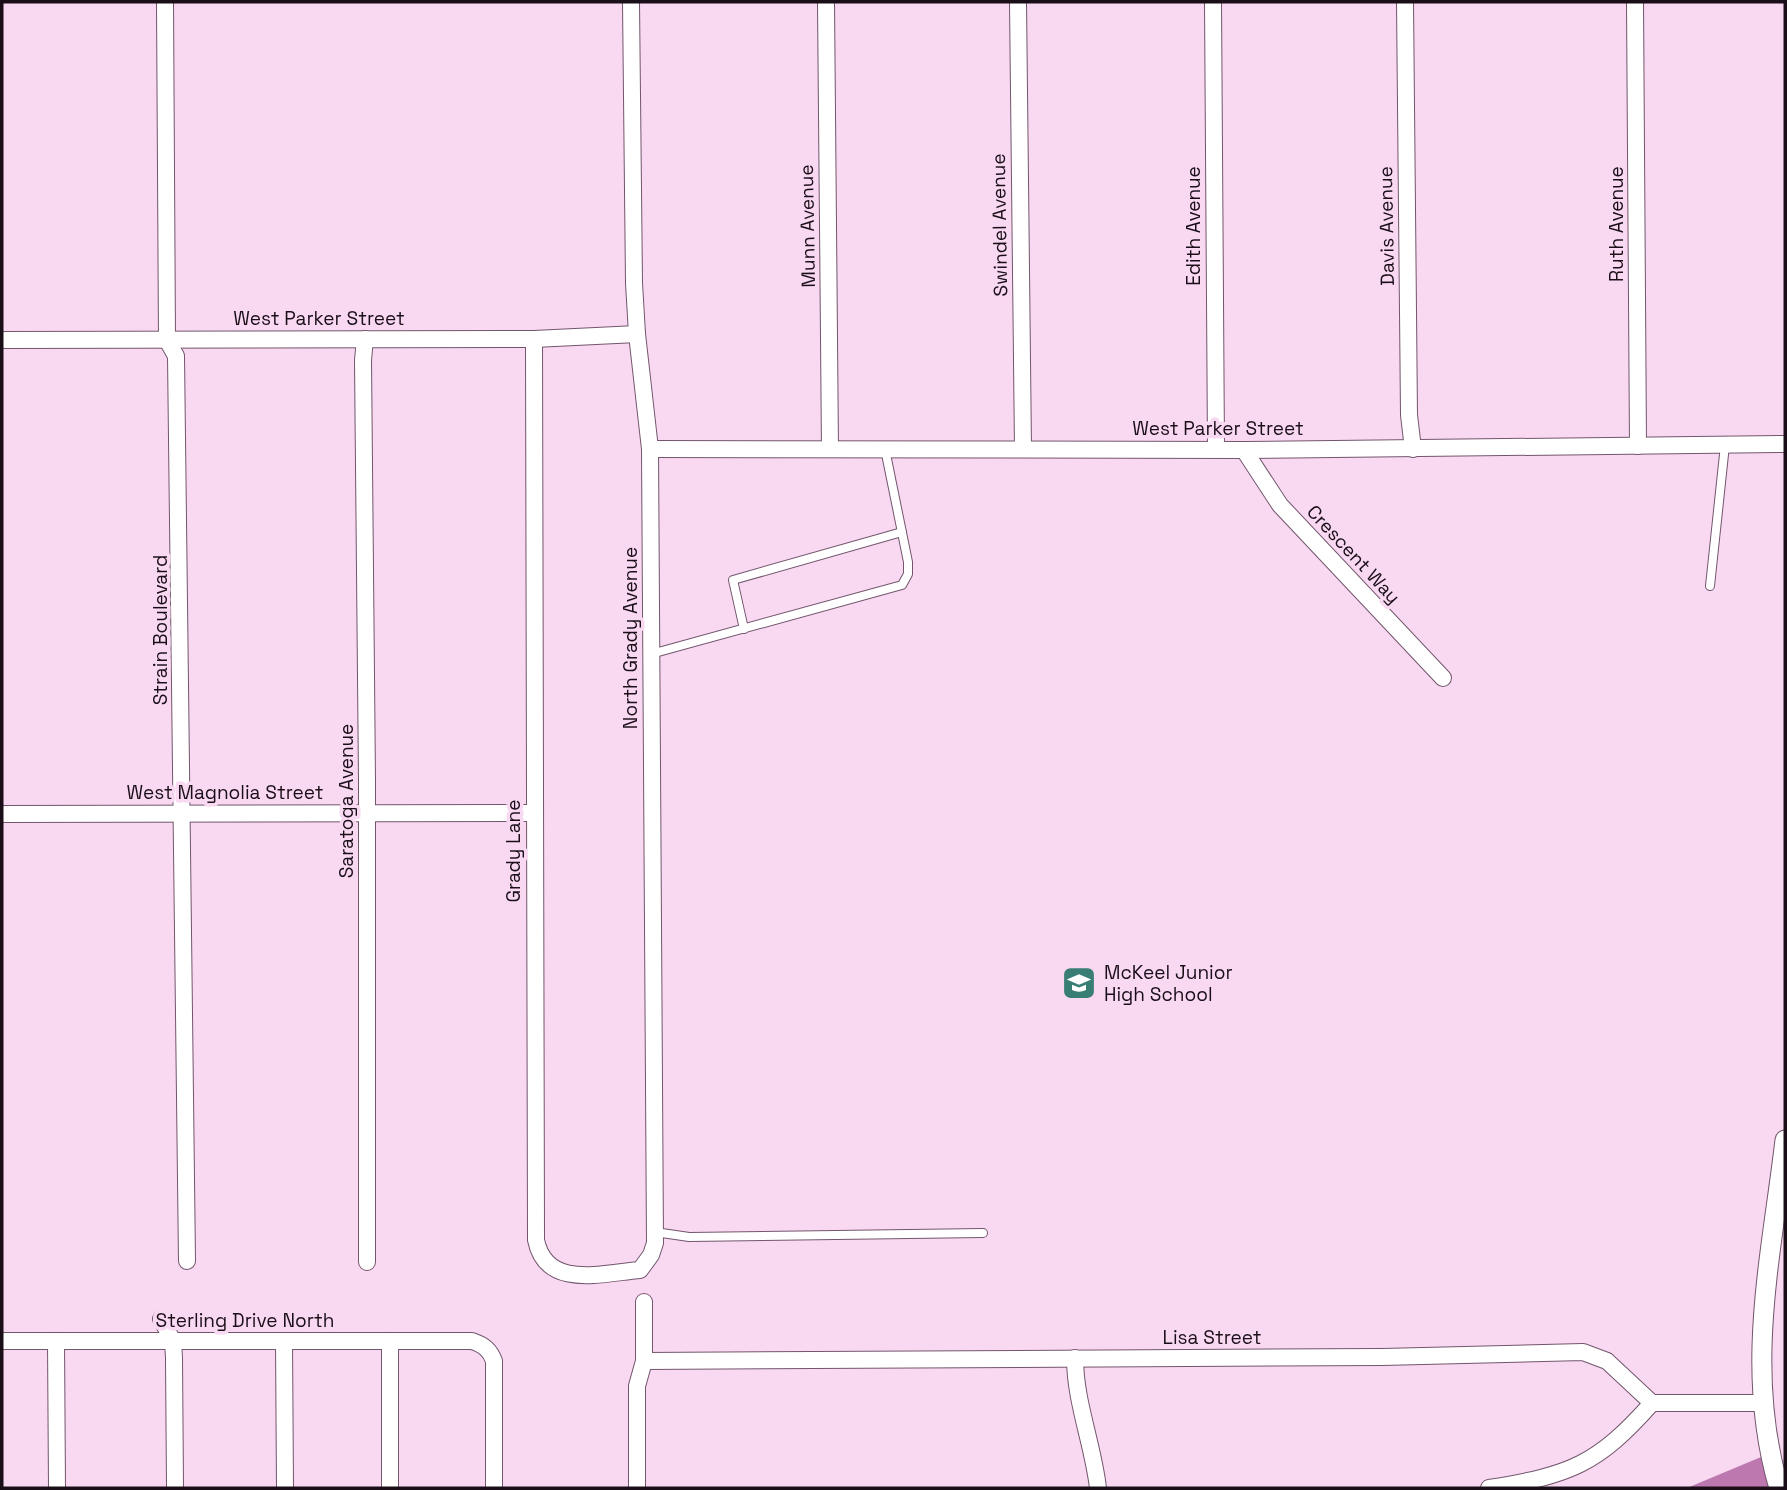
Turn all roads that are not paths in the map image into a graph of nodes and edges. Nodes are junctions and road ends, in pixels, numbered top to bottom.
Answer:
1 (165, 2) edge
2 (631, 2) edge
3 (826, 2) edge
4 (1018, 2) edge
5 (1213, 2) edge
6 (1405, 2) edge
7 (1635, 2) edge
8 (637, 334) junction
9 (365, 339) junction
10 (534, 339) junction
11 (2, 340) edge
12 (167, 340) junction
13 (1785, 444) edge
14 (1725, 445) junction
15 (1638, 446) junction
16 (650, 449) junction
17 (830, 449) junction
18 (885, 449) junction
19 (1023, 449) junction
20 (1216, 449) junction
21 (1413, 449) junction
22 (1244, 450) junction
23 (902, 532) junction
24 (1710, 586) dead end
25 (744, 629) junction
26 (651, 654) junction
27 (1443, 678) dead end
28 (182, 813) junction
29 (366, 813) junction
30 (533, 813) junction
31 (2, 814) edge
32 (1785, 1140) edge
33 (655, 1232) junction
34 (983, 1233) dead end
35 (187, 1261) dead end
36 (367, 1262) dead end
37 (640, 1270) joint
38 (644, 1302) dead end
39 (162, 1319) dead end
40 (2, 1341) edge
41 (56, 1341) junction
42 (173, 1341) junction
43 (284, 1341) junction
44 (390, 1341) junction
45 (1075, 1358) junction
46 (643, 1361) junction
47 (1652, 1403) junction
48 (1762, 1403) junction
49 (57, 1488) edge
50 (175, 1488) edge
51 (285, 1488) edge
52 (390, 1488) edge
53 (494, 1488) edge
54 (638, 1488) edge
55 (1098, 1488) edge
56 (1489, 1488) edge
57 (1779, 1488) edge

1 - 12 street, Strain Boulevard
2 - 8 street, North Grady Avenue
3 - 17 street, Munn Avenue
4 - 19 street, Swindel Avenue
5 - 20 street, Edith Avenue
6 - 21 street, Davis Avenue
7 - 15 street, Ruth Avenue
8 - 10 street, West Parker Street
8 - 16 street, North Grady Avenue
9 - 10 street, West Parker Street
9 - 12 street, West Parker Street
9 - 29 street, Saratoga Avenue
10 - 30 street, Grady Lane
11 - 12 street, West Parker Street
12 - 28 street, Strain Boulevard
13 - 14 street, West Parker Street
14 - 15 street, West Parker Street
14 - 24 lane
15 - 21 street, West Parker Street
16 - 17 street, West Parker Street
16 - 26 street, North Grady Avenue
17 - 18 street, West Parker Street
18 - 19 street, West Parker Street
18 - 23 lane
19 - 20 street, West Parker Street
20 - 22 street, West Parker Street
21 - 22 street, West Parker Street
22 - 27 street, Crescent Way
23 - 25 lane
23 - 25 lane
25 - 26 lane
26 - 33 street, North Grady Avenue
28 - 29 street, West Magnolia Street
28 - 31 street, West Magnolia Street
28 - 35 street, Strain Boulevard
29 - 30 street, West Magnolia Street
29 - 36 street, Saratoga Avenue
30 - 37 street, Grady Lane
32 - 48 street
33 - 34 lane
33 - 37 street, North Grady Avenue
38 - 46 street
39 - 42 street
40 - 41 street, Sterling Drive North
41 - 42 street, Sterling Drive North
41 - 49 street
42 - 43 street, Sterling Drive North
42 - 50 street
43 - 44 street, Sterling Drive North
43 - 51 street
44 - 52 street
44 - 53 street, Sterling Drive North
45 - 46 street, Lisa Street
45 - 47 street, Lisa Street
45 - 55 street
46 - 54 street
47 - 48 street
47 - 56 street
48 - 57 street

